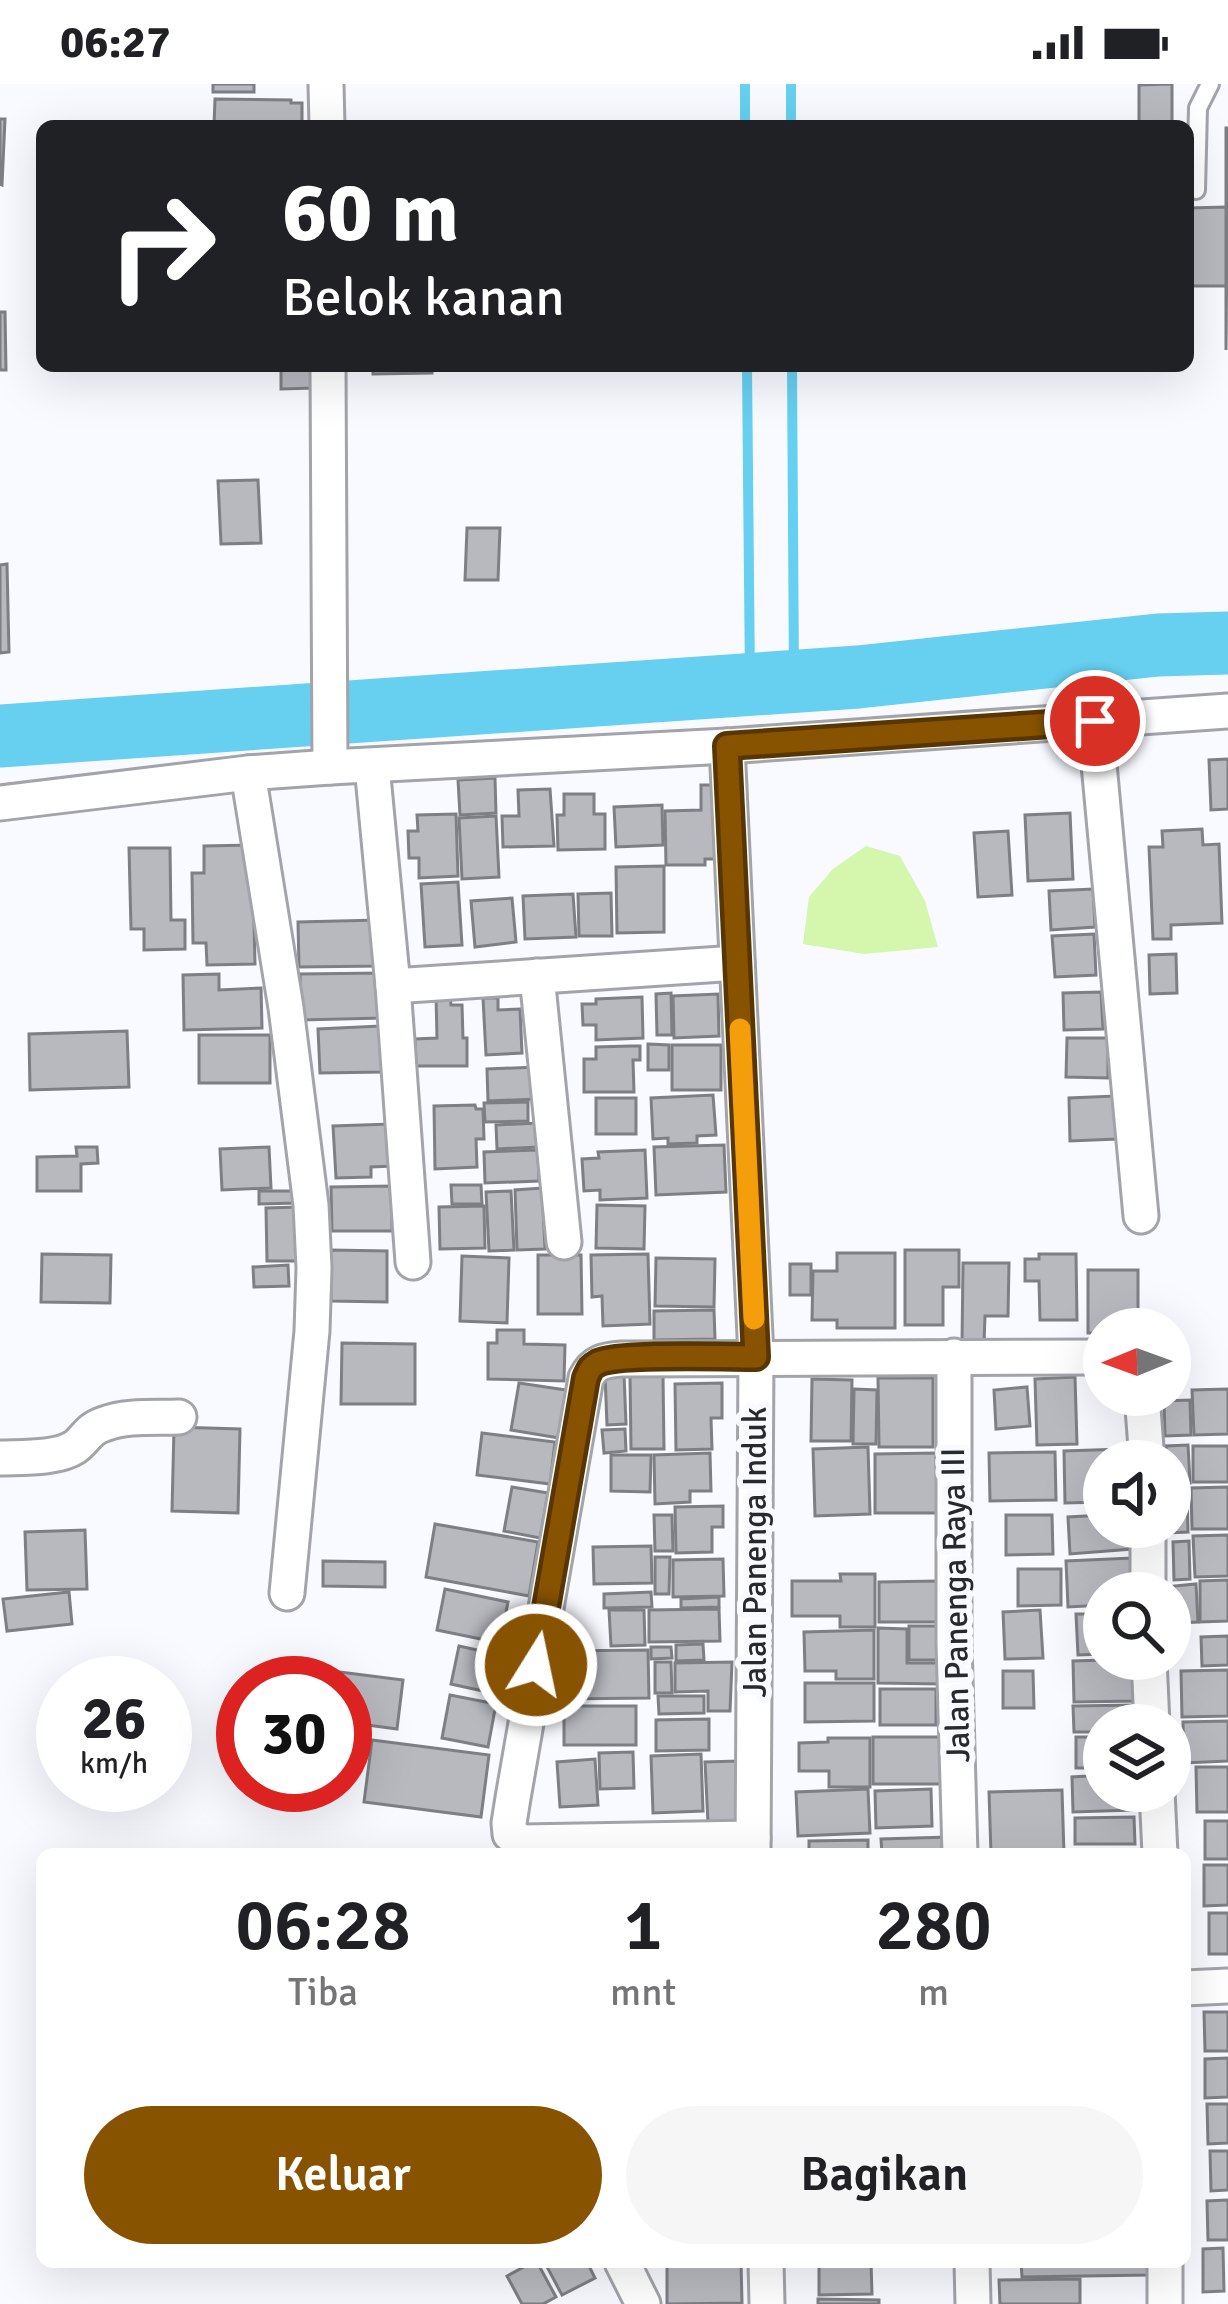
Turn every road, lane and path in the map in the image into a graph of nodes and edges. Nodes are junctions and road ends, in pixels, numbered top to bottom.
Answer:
1 (326, 84) edge
2 (1210, 84) edge
3 (327, 120) edge
4 (1196, 190) dead end
5 (328, 372) edge
6 (1228, 711) edge
7 (1095, 721) junction
8 (727, 746) junction
9 (329, 753) junction
10 (372, 766) junction
11 (248, 773) junction
12 (0, 802) edge
13 (737, 963) junction
14 (538, 976) junction
15 (393, 986) junction
16 (1141, 1216) dead end
17 (564, 1242) dead end
18 (413, 1262) dead end
19 (954, 1356) junction
20 (756, 1357) junction
21 (1083, 1357) edge
22 (179, 1418) dead end
23 (0, 1458) edge
24 (287, 1593) dead end
25 (1157, 1812) edge
26 (753, 1846) edge
27 (960, 1848) edge
28 (1160, 1848) edge
29 (1228, 1986) edge
30 (1191, 1988) edge
31 (625, 2268) edge
32 (766, 2268) edge
33 (972, 2268) edge
34 (1166, 2268) edge
35 (643, 2304) edge
36 (767, 2304) edge
37 (974, 2304) edge
38 (1165, 2304) edge

1 - 3 street
2 - 4 lane
5 - 9 street
6 - 7 street
7 - 8 street
7 - 16 street
8 - 10 street
8 - 13 street, Jalan Panenga Induk
9 - 10 street
9 - 11 street
10 - 15 street
11 - 12 street
11 - 24 street
13 - 14 street
13 - 20 street, Jalan Panenga Induk
14 - 15 street
14 - 17 street
15 - 18 street
19 - 20 street
19 - 21 street
19 - 27 street, Jalan Panenga Raya III
20 - 26 street, Jalan Panenga Induk
20 - 26 street
22 - 23 street
25 - 28 street
29 - 30 street
31 - 35 street
32 - 36 street
33 - 37 street
34 - 38 street

